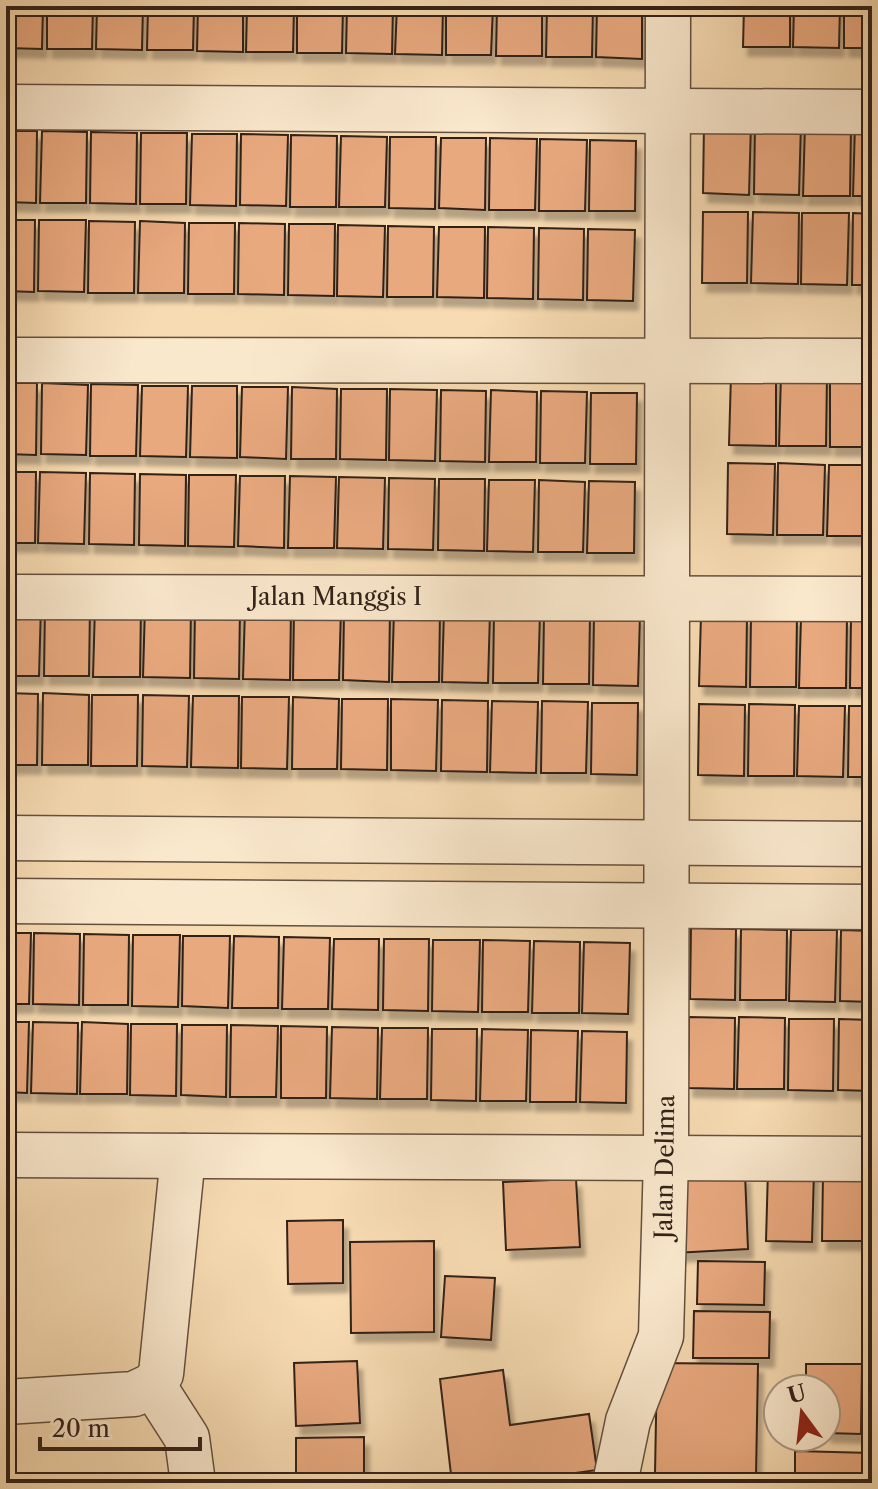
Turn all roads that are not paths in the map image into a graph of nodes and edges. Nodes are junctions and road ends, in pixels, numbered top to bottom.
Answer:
1 (668, 6) edge
2 (6, 107) edge
3 (667, 111) junction
4 (872, 112) edge
5 (6, 360) edge
6 (667, 361) junction
7 (872, 361) edge
8 (6, 597) edge
9 (667, 598) junction
10 (872, 599) edge
11 (6, 838) edge
12 (666, 842) junction
13 (872, 844) edge
14 (6, 901) edge
15 (666, 906) junction
16 (872, 907) edge
17 (6, 1155) edge
18 (183, 1156) junction
19 (666, 1158) junction
20 (872, 1159) edge
21 (153, 1385) junction
22 (6, 1402) edge
23 (193, 1483) edge
24 (615, 1483) edge

1 - 3 street, Jalan Delima
2 - 3 street
3 - 4 street
3 - 6 street, Jalan Delima
5 - 6 street
6 - 7 street
6 - 9 street, Jalan Delima
8 - 9 street, Jalan Manggis I
9 - 10 street, Jalan Manggis I
9 - 12 street, Jalan Delima
11 - 12 street
12 - 13 street
12 - 15 street, Jalan Delima
14 - 15 street
15 - 16 street
15 - 19 street, Jalan Delima
17 - 18 street
18 - 19 street
18 - 21 street
19 - 20 street
19 - 24 street, Jalan Delima
21 - 22 street
21 - 23 street

